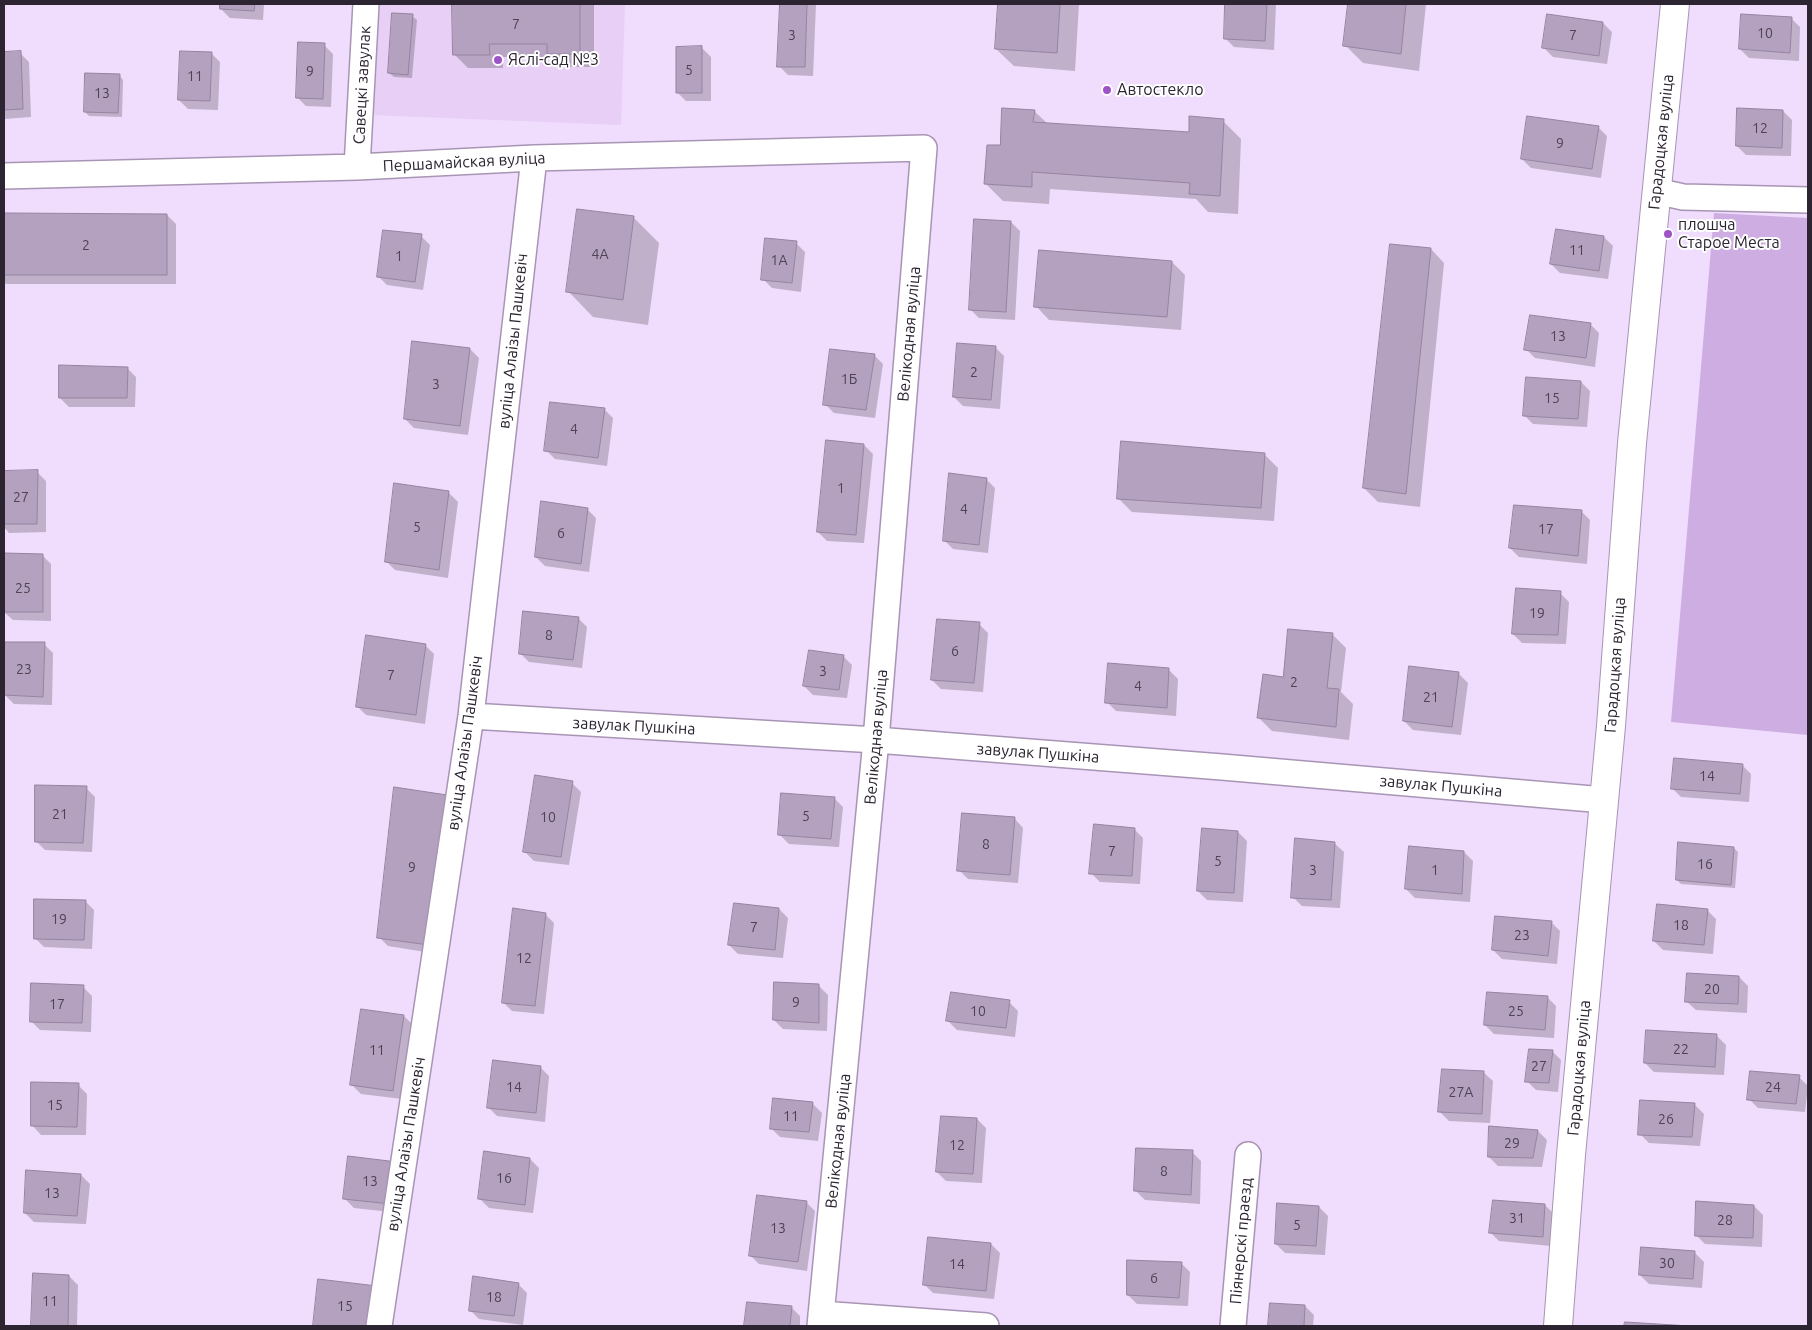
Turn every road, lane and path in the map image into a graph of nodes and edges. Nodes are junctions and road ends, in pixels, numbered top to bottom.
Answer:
1 (366, 4) edge
2 (1675, 4) edge
3 (924, 148) joint
4 (534, 158) junction
5 (357, 167) junction
6 (4, 176) edge
7 (1656, 191) junction
8 (1808, 200) edge
9 (471, 716) junction
10 (876, 740) junction
11 (1604, 800) junction
12 (1248, 1155) dead end
13 (820, 1320) edge
14 (379, 1326) edge
15 (986, 1326) edge
16 (1233, 1326) edge
17 (1558, 1326) edge

1 - 5 street, Савецкі завулак
2 - 7 street, Гарадоцкая вуліца
3 - 4 street, Першамайская вуліца
3 - 10 street, Велікодная вуліца
4 - 5 street, Першамайская вуліца
4 - 9 street, вуліца Алаізы Пашкевіч
5 - 6 street, Першамайская вуліца
7 - 8 street
7 - 11 street, Гарадоцкая вуліца
9 - 10 street, завулак Пушкіна
9 - 14 street, вуліца Алаізы Пашкевіч
10 - 11 street, завулак Пушкіна
10 - 13 street, Велікодная вуліца
11 - 17 street, Гарадоцкая вуліца
12 - 16 street, Піянерскі праезд
13 - 15 street

